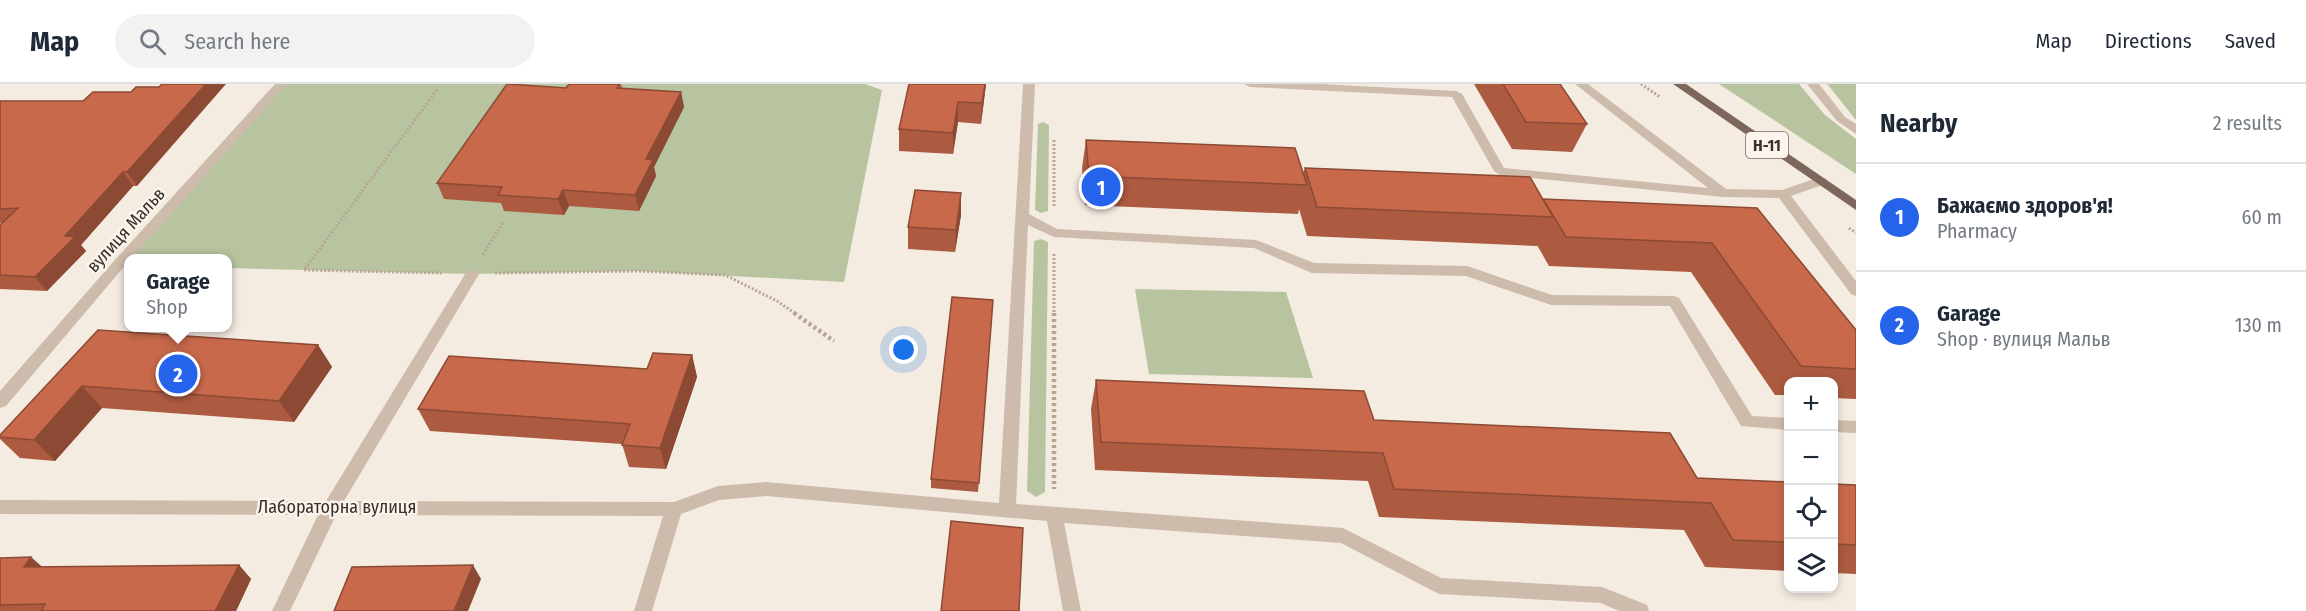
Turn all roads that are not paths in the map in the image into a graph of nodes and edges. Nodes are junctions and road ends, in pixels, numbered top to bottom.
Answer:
1 (281, 84) edge
2 (1029, 84) edge
3 (1250, 84) edge
4 (1581, 84) edge
5 (1679, 84) edge
6 (1813, 84) edge
7 (1856, 130) edge
8 (1821, 181) junction
9 (1723, 193) junction
10 (1783, 194) junction
11 (1856, 206) edge
12 (1022, 216) junction
13 (128, 254) edge
14 (124, 258) edge
15 (472, 274) road end
16 (1856, 291) edge
17 (0, 402) edge
18 (1784, 424) edge
19 (1838, 426) edge
20 (1856, 427) edge
21 (0, 507) edge
22 (330, 507) junction
23 (674, 508) junction
24 (1007, 511) junction
25 (1054, 514) junction
26 (281, 611) edge
27 (643, 611) edge
28 (1072, 611) edge
29 (1640, 611) edge

1 - 13 street, вулиця Мальв
2 - 12 street
3 - 9 street
4 - 9 street
5 - 8 main road, Н-11
6 - 7 street
8 - 10 street
8 - 11 main road, Н-11
9 - 10 street
10 - 16 street
12 - 18 street
12 - 24 street
14 - 17 street, вулиця Мальв
15 - 22 street
19 - 20 street
21 - 22 street, Лабораторна вулиця
22 - 23 street, Лабораторна вулиця
22 - 26 street
23 - 24 street, Лабораторна вулиця
23 - 27 street
24 - 25 street, Лабораторна вулиця
25 - 28 street
25 - 29 street, Лабораторна вулиця

